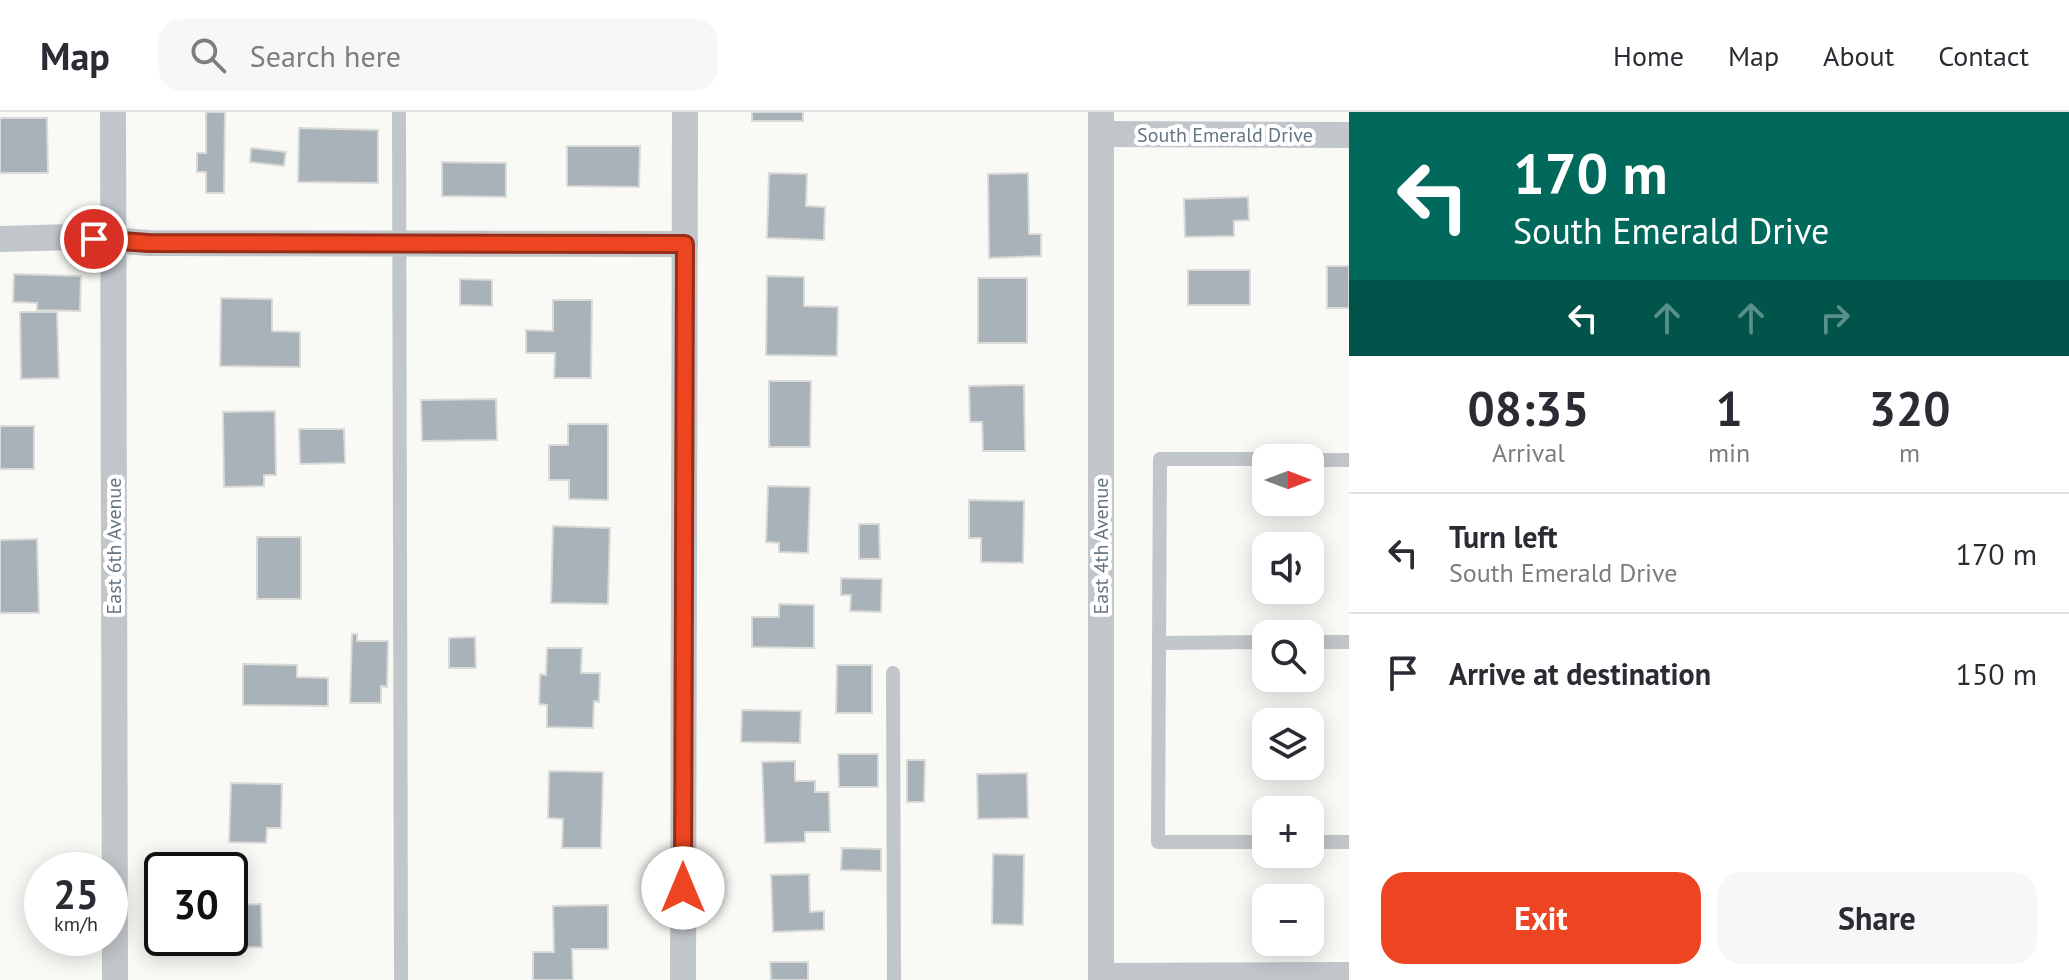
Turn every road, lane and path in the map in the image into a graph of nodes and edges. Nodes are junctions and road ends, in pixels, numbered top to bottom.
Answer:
1 (113, 112) edge
2 (399, 112) edge
3 (685, 112) edge
4 (1101, 123) edge
5 (1349, 135) edge
6 (0, 239) edge
7 (113, 240) junction
8 (399, 243) junction
9 (685, 244) junction
10 (1252, 459) edge
11 (1324, 460) edge
12 (1349, 460) edge
13 (1252, 642) edge
14 (1324, 642) edge
15 (1349, 642) edge
16 (1159, 643) junction
17 (893, 673) dead end
18 (1252, 842) edge
19 (1324, 842) edge
20 (1349, 842) edge
21 (1349, 975) edge
22 (1101, 978) edge
23 (115, 980) edge
24 (401, 980) edge
25 (683, 980) edge
26 (894, 980) edge

1 - 7 street, East 6th Avenue
2 - 8 lane
3 - 9 street
4 - 5 street, South Emerald Drive
4 - 22 street, East 4th Avenue
6 - 7 street
7 - 8 street
7 - 23 street, East 6th Avenue
8 - 9 street
8 - 24 lane
9 - 25 street
10 - 16 lane
11 - 12 lane
13 - 16 lane
14 - 15 lane
16 - 18 lane
17 - 26 lane
19 - 20 lane
21 - 22 street

